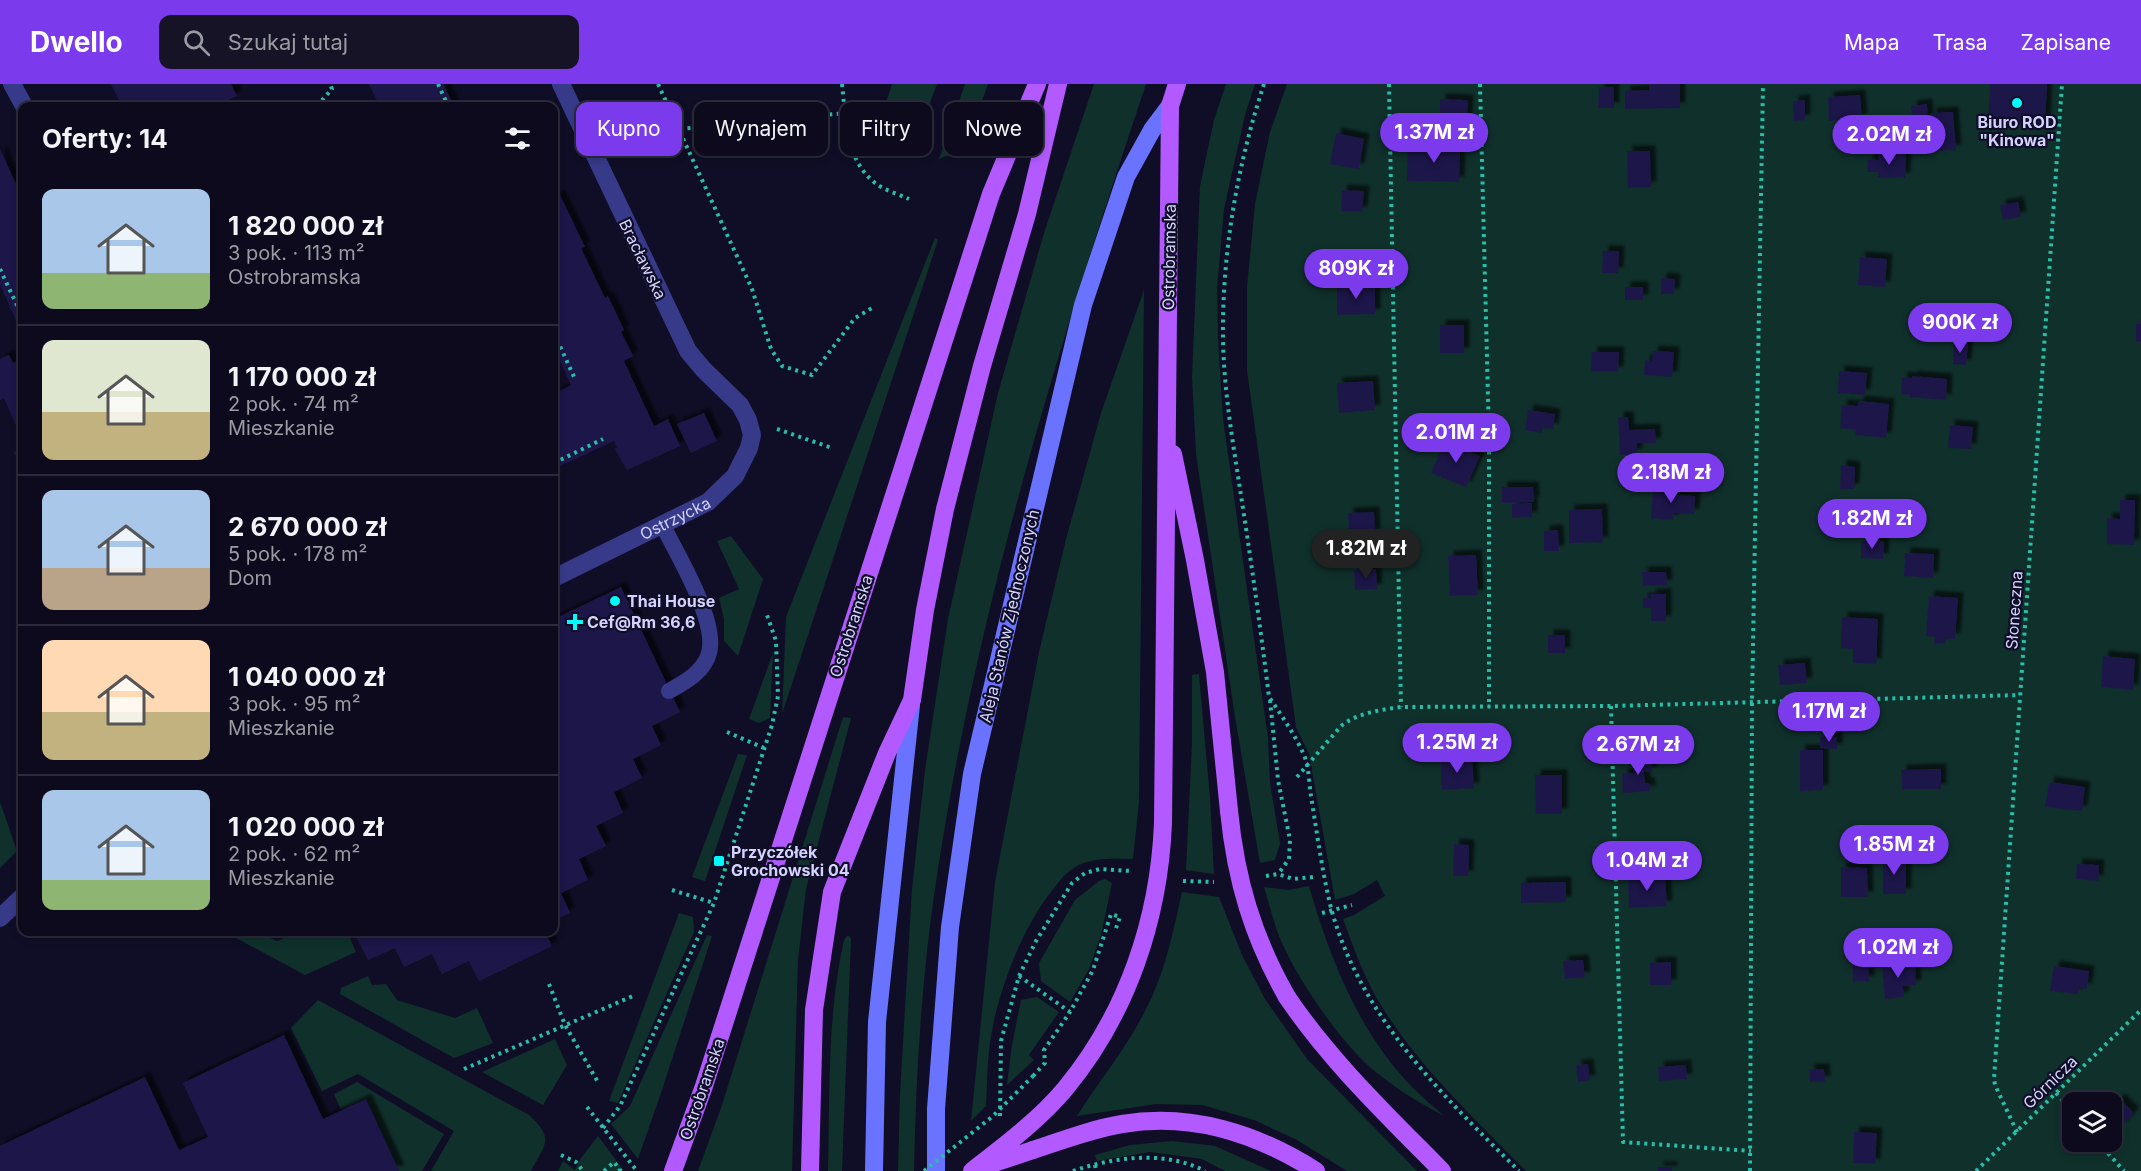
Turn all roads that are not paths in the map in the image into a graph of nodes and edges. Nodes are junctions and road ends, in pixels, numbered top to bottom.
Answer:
1 (12, 84) edge
2 (561, 84) edge
3 (1037, 84) edge
4 (1058, 84) edge
5 (1177, 84) edge
6 (22, 102) edge
7 (1170, 106) junction
8 (748, 420) joint
9 (1166, 420) junction
10 (662, 524) junction
11 (558, 576) edge
12 (669, 691) dead end
13 (912, 700) junction
14 (18, 901) edge
15 (0, 918) edge
16 (673, 1171) edge
17 (810, 1171) edge
18 (874, 1171) edge
19 (936, 1171) edge
20 (973, 1171) edge
21 (1316, 1171) edge
22 (1442, 1171) edge

1 - 6 street
2 - 8 street, Bracławska
3 - 16 main road, Ostrobramska
4 - 13 main road
5 - 7 main road, Aleja Stanów Zjednoczonych
7 - 9 main road, Ostrobramska
7 - 19 main road, Aleja Stanów Zjednoczonych
8 - 10 street, Ostrzycka
9 - 20 main road, Ostrobramska, bridge
9 - 22 main road, bridge
10 - 11 street, Ostrzycka
10 - 12 lane
13 - 17 main road
13 - 18 main road
14 - 15 street
20 - 21 main road, bridge

